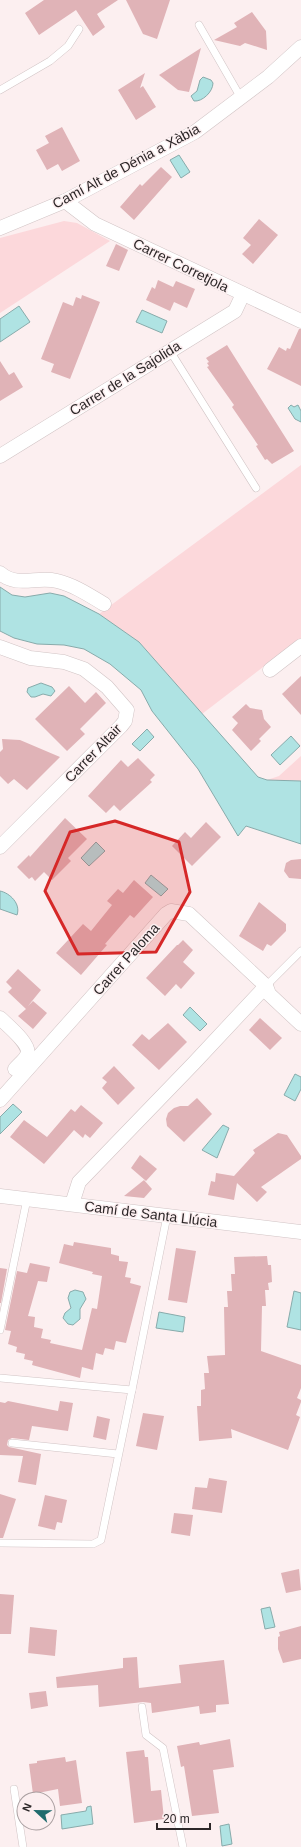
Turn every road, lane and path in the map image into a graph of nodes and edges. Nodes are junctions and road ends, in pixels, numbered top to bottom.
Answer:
1 (200, 25) dead end
2 (79, 29) dead end
3 (301, 47) edge
4 (0, 90) edge
5 (241, 98) junction
6 (65, 201) junction
7 (0, 228) edge
8 (243, 294) junction
9 (301, 321) edge
10 (170, 351) junction
11 (0, 456) edge
12 (256, 488) dead end
13 (0, 573) edge
14 (104, 604) dead end
15 (301, 646) edge
16 (0, 647) edge
17 (270, 670) dead end
18 (0, 847) edge
19 (301, 951) edge
20 (266, 986) junction
21 (0, 1018) edge
22 (301, 1024) edge
23 (0, 1086) edge
24 (0, 1100) edge
25 (0, 1196) edge
26 (27, 1199) junction
27 (72, 1204) junction
28 (167, 1216) junction
29 (301, 1232) edge
30 (0, 1330) edge
31 (0, 1378) edge
32 (132, 1390) junction
33 (12, 1443) dead end
34 (118, 1454) junction
35 (0, 1543) edge
36 (142, 1707) dead end
37 (14, 1789) dead end
38 (23, 1847) edge
39 (182, 1847) edge

1 - 5 lane
2 - 4 lane
3 - 5 street, Camí Alt de Dénia a Xàbia
5 - 6 street, Camí Alt de Dénia a Xàbia
6 - 7 street, Camí Alt de Dénia a Xàbia
6 - 8 street, Carrer Corretjola
8 - 9 street, Carrer Corretjola
8 - 10 street, Carrer de la Sajolida
10 - 11 street, Carrer de la Sajolida
10 - 12 lane
13 - 14 street
15 - 17 street
16 - 18 street, Carrer Altair
19 - 20 lane
20 - 22 street, Carrer Paloma
20 - 24 street, Carrer Paloma
20 - 27 street
21 - 23 street
25 - 26 street, Camí de Santa Llúcia
26 - 27 street, Camí de Santa Llúcia
26 - 30 lane
27 - 28 street, Camí de Santa Llúcia
28 - 29 street, Camí de Santa Llúcia
28 - 32 lane
31 - 32 lane
32 - 34 lane
33 - 34 lane
34 - 35 lane
36 - 39 lane
37 - 38 lane

